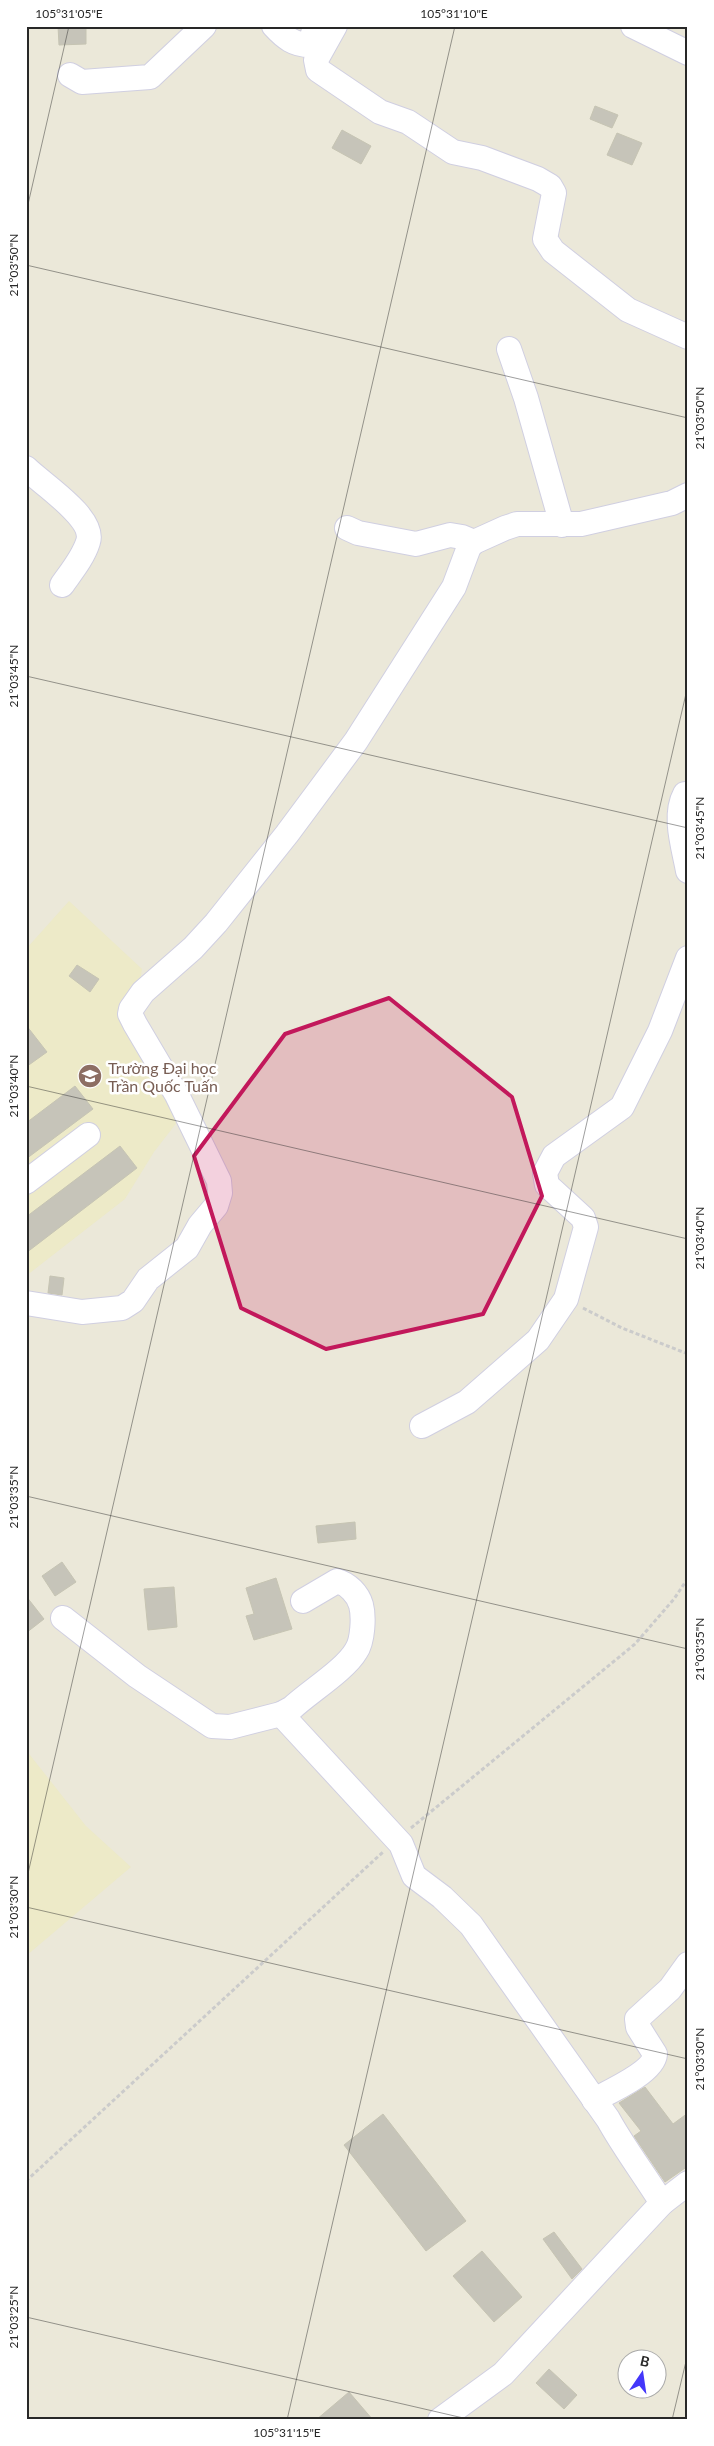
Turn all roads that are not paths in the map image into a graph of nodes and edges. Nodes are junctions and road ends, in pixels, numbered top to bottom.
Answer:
1 (204, 26) edge
2 (274, 26) edge
3 (316, 26) edge
4 (335, 26) edge
5 (633, 26) edge
6 (688, 54) edge
7 (70, 75) dead end
8 (688, 337) edge
9 (509, 349) dead end
10 (26, 468) edge
11 (688, 495) edge
12 (562, 525) junction
13 (346, 528) dead end
14 (474, 542) junction
15 (62, 585) dead end
16 (688, 794) edge
17 (688, 871) edge
18 (688, 958) edge
19 (88, 1135) dead end
20 (26, 1182) edge
21 (26, 1303) edge
22 (422, 1426) dead end
23 (303, 1601) dead end
24 (64, 1618) dead end
25 (281, 1714) junction
26 (688, 1964) edge
27 (594, 2100) junction
28 (688, 2183) edge
29 (662, 2203) junction
30 (440, 2420) edge

1 - 7 street
2 - 3 street
4 - 8 street
5 - 6 street
9 - 12 street
10 - 15 street
11 - 12 street
12 - 14 street
13 - 14 street
14 - 21 street
16 - 17 street
18 - 22 street
19 - 20 street
23 - 25 street
24 - 25 street
25 - 27 street
26 - 27 street
27 - 29 street
28 - 29 street
29 - 30 street

